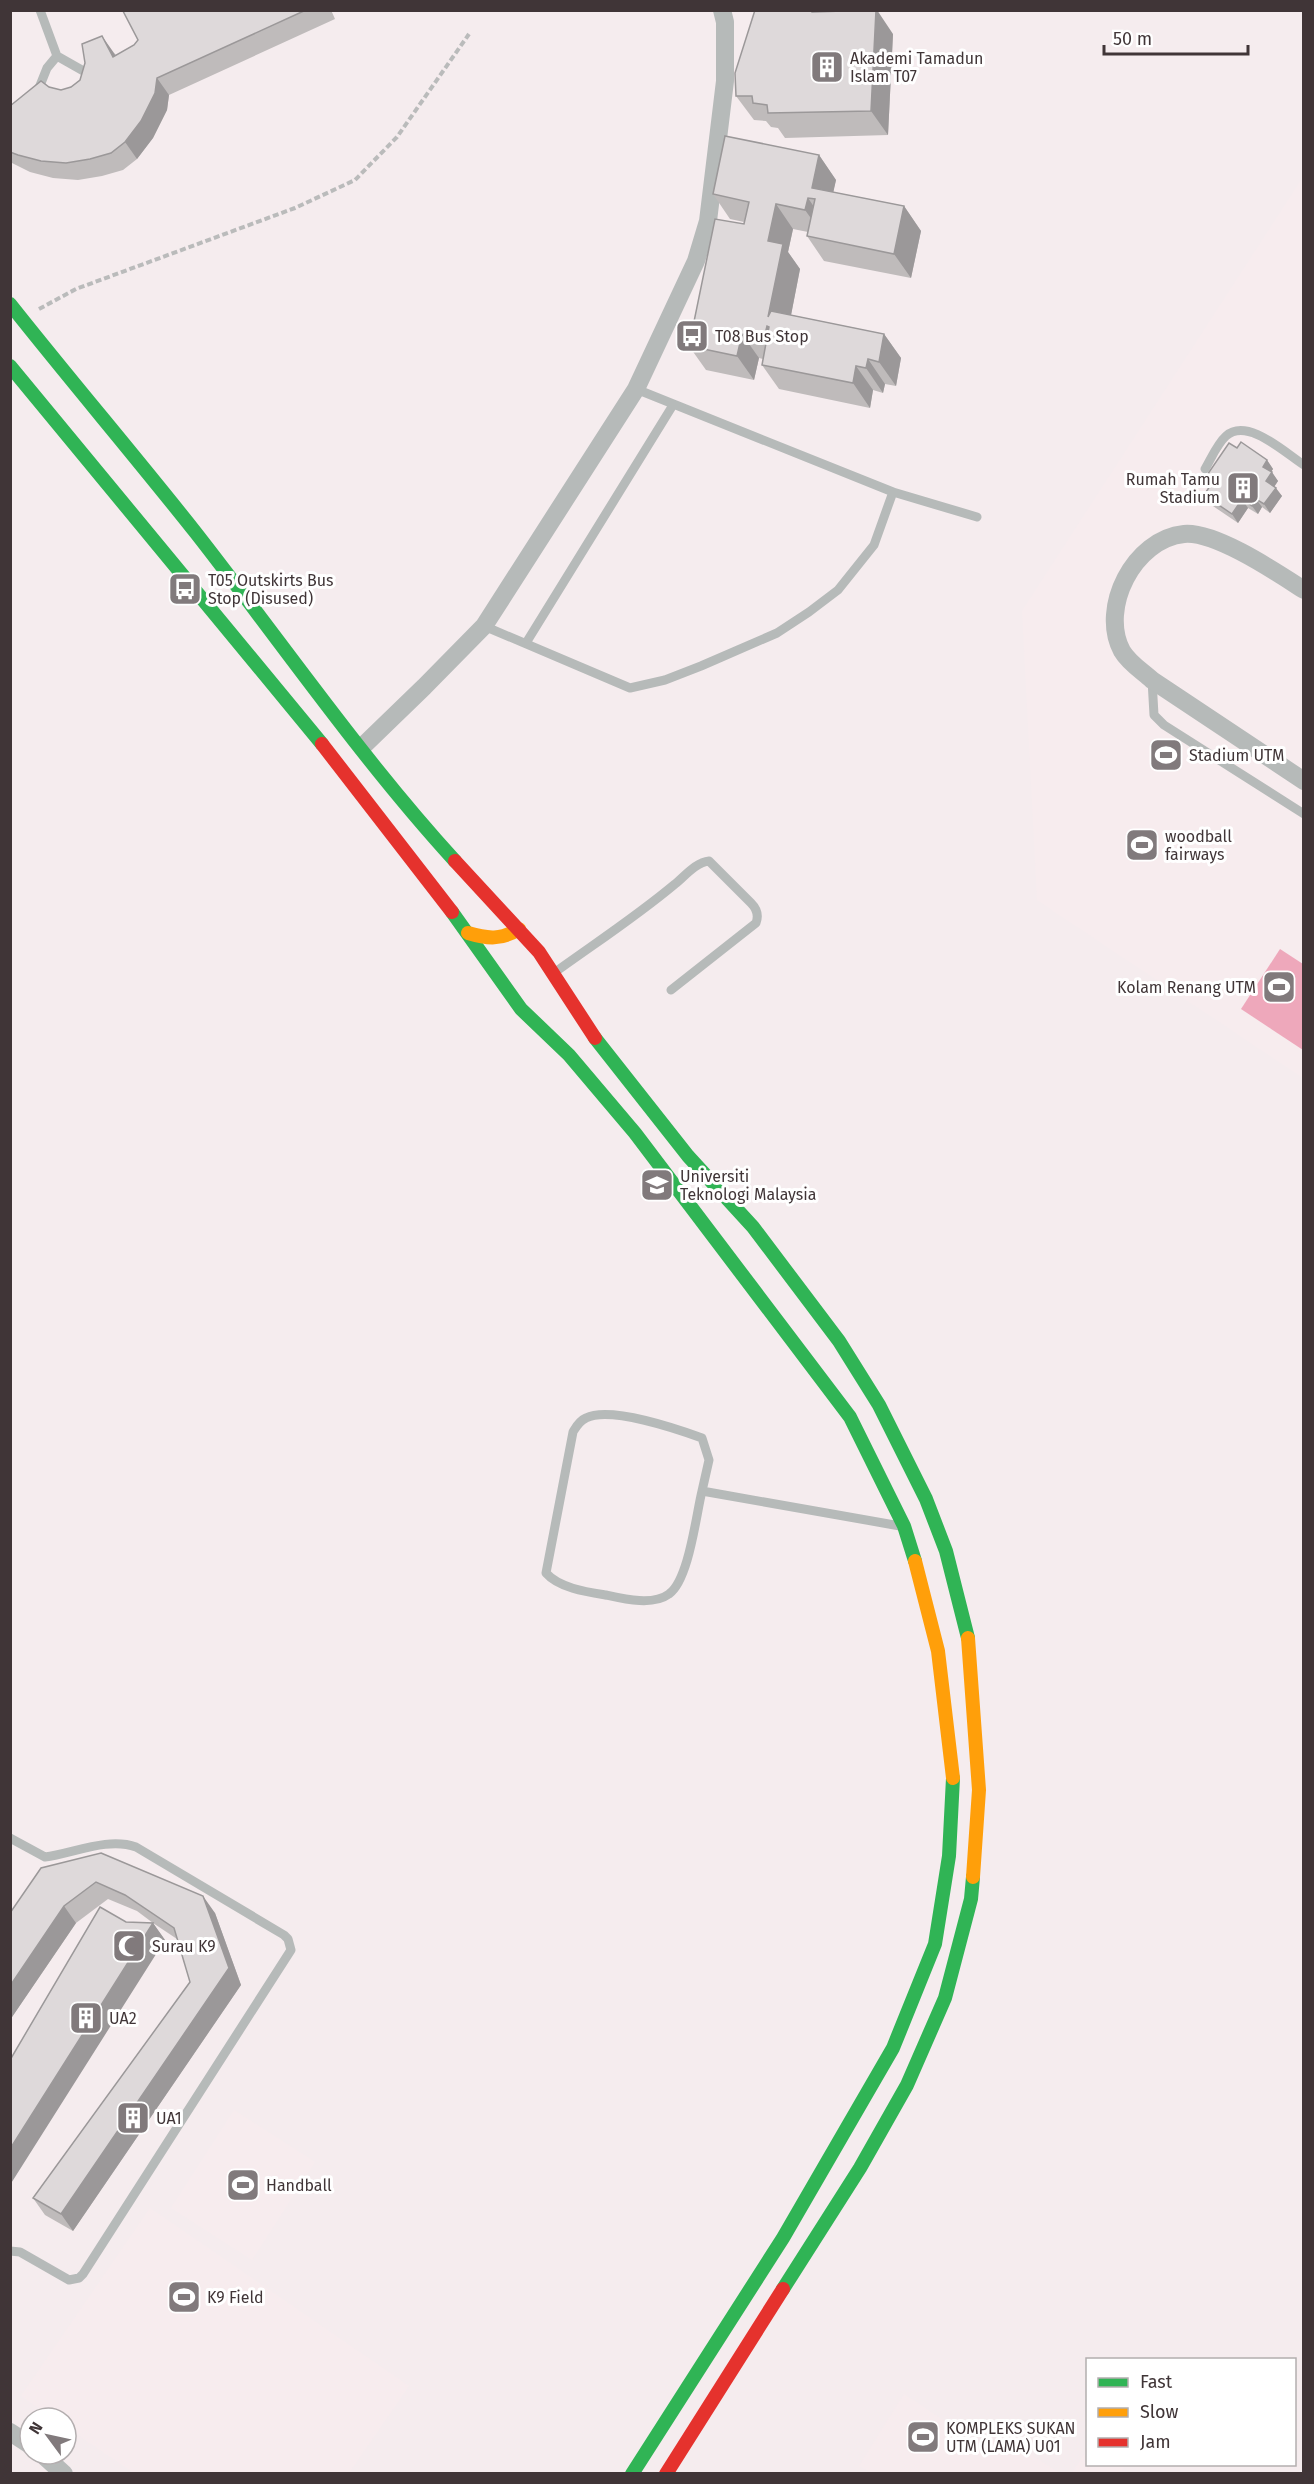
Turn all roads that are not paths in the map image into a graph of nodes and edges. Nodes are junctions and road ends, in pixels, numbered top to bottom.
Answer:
1 (722, 10) edge
2 (43, 11) edge
3 (57, 56) junction
4 (91, 90) edge
5 (37, 101) edge
6 (14, 309) edge
7 (10, 366) edge
8 (636, 389) junction
9 (673, 405) junction
10 (1304, 465) edge
11 (1205, 469) dead end
12 (893, 492) junction
13 (977, 517) dead end
14 (1303, 588) edge
15 (484, 626) junction
16 (526, 643) junction
17 (1152, 680) junction
18 (362, 747) junction
19 (1304, 781) edge
20 (1304, 814) edge
21 (519, 929) junction
22 (468, 933) junction
23 (554, 973) junction
24 (671, 990) dead end
25 (702, 1491) junction
26 (904, 1526) junction
27 (10, 1838) edge
28 (10, 2251) edge
29 (672, 2472) edge
30 (632, 2474) edge

1 - 8 street
2 - 3 lane
3 - 4 lane
3 - 5 lane
6 - 18 street
7 - 22 street
8 - 9 lane
8 - 15 street
9 - 12 lane
9 - 16 lane
10 - 11 lane
12 - 13 lane
12 - 16 lane
14 - 17 street
15 - 16 lane
15 - 18 street
17 - 19 street
17 - 20 lane
18 - 21 street
21 - 22 street
21 - 23 street
22 - 26 street
23 - 24 lane
23 - 29 street
25 - 25 lane
25 - 26 lane
26 - 30 street
27 - 28 lane

